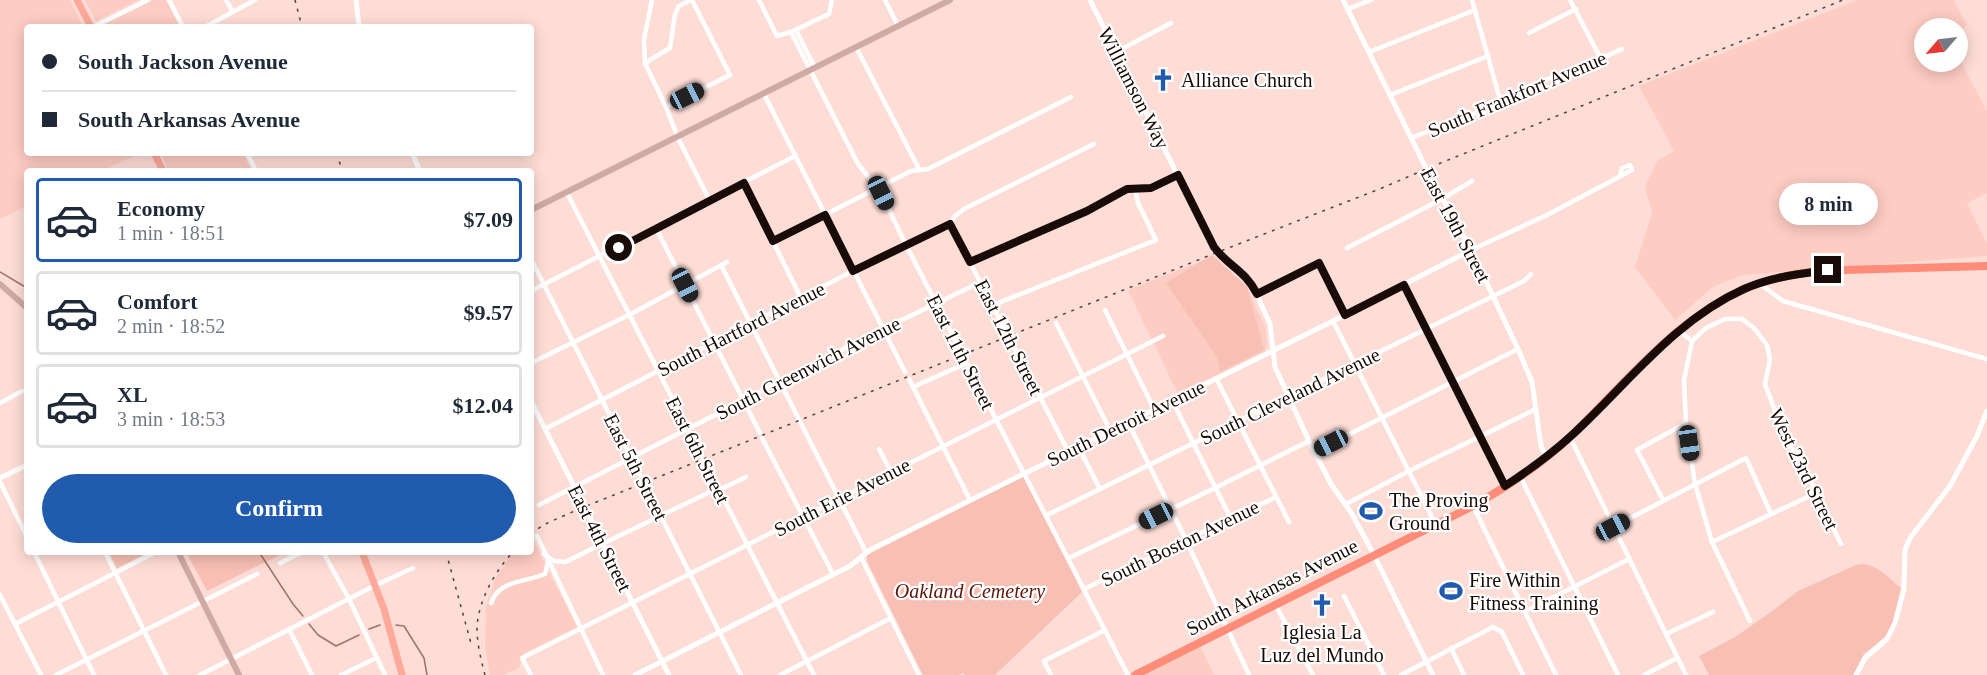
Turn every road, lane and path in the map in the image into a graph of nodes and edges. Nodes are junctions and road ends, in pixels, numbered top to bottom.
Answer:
1 (77, 0) edge
2 (148, 0) edge
3 (169, 0) edge
4 (226, 0) edge
5 (255, 0) edge
6 (356, 0) edge
7 (652, 0) edge
8 (692, 0) edge
9 (759, 0) edge
10 (832, 0) edge
11 (885, 0) edge
12 (950, 0) edge
13 (1090, 0) edge
14 (1343, 0) edge
15 (1371, 0) edge
16 (1472, 0) edge
17 (1570, 0) edge
18 (1348, 9) junction
19 (1576, 9) junction
20 (1475, 10) junction
21 (233, 12) junction
22 (1171, 23) dead end
23 (90, 24) edge
24 (98, 24) edge
25 (181, 24) edge
26 (211, 24) edge
27 (359, 24) edge
28 (898, 26) junction
29 (794, 31) junction
30 (1529, 33) dead end
31 (856, 47) junction
32 (1622, 49) dead end
33 (1116, 52) junction
34 (1369, 52) junction
35 (1488, 56) junction
36 (1601, 59) junction
37 (645, 63) junction
38 (813, 69) junction
39 (764, 94) junction
40 (1390, 95) junction
41 (1071, 97) dead end
42 (1501, 103) junction
43 (666, 107) junction
44 (678, 138) junction
45 (1411, 138) junction
46 (1094, 144) dead end
47 (795, 156) junction
48 (919, 169) junction
49 (1178, 175) junction
50 (1620, 176) dead end
51 (1472, 181) dead end
52 (744, 183) junction
53 (878, 188) junction
54 (1135, 188) junction
55 (567, 193) junction
56 (1442, 199) junction
57 (710, 201) junction
58 (534, 209) edge
59 (825, 215) junction
60 (950, 224) junction
61 (656, 228) junction
62 (773, 241) junction
63 (906, 245) junction
64 (1347, 248) dead end
65 (1471, 250) junction
66 (600, 257) junction
67 (727, 262) dead end
68 (970, 262) junction
69 (534, 265) edge
70 (721, 265) junction
71 (1987, 266) edge
72 (853, 271) junction
73 (1531, 274) dead end
74 (981, 282) junction
75 (1759, 283) junction
76 (0, 284) edge
77 (544, 285) junction
78 (685, 285) junction
79 (1404, 285) junction
80 (534, 290) edge
81 (1257, 294) junction
82 (1493, 296) junction
83 (801, 298) junction
84 (936, 304) junction
85 (24, 305) edge
86 (993, 305) junction
87 (1105, 310) dead end
88 (629, 315) junction
89 (1345, 315) junction
90 (1333, 321) junction
91 (1056, 322) dead end
92 (751, 324) junction
93 (1426, 328) junction
94 (883, 329) junction
95 (1679, 331) junction
96 (1162, 336) dead end
97 (1692, 341) junction
98 (573, 343) junction
99 (715, 343) junction
100 (1518, 349) junction
101 (1273, 350) junction
102 (1127, 354) junction
103 (1987, 359) edge
104 (534, 362) edge
105 (967, 363) junction
106 (1355, 364) junction
107 (658, 372) junction
108 (905, 372) dead end
109 (1083, 375) junction
110 (1216, 378) junction
111 (909, 379) dead end
112 (1452, 382) junction
113 (781, 383) junction
114 (913, 387) junction
115 (22, 391) dead end
116 (1289, 396) junction
117 (1040, 397) junction
118 (1172, 400) junction
119 (602, 401) junction
120 (744, 401) junction
121 (0, 403) edge
122 (534, 407) edge
123 (1536, 408) junction
124 (1154, 409) junction
125 (1987, 411) edge
126 (1382, 417) junction
127 (995, 419) junction
128 (1128, 422) junction
129 (1238, 422) junction
130 (1686, 423) junction
131 (545, 429) junction
132 (687, 429) junction
133 (1110, 430) junction
134 (1570, 436) junction
135 (1480, 437) junction
136 (1309, 441) junction
137 (1193, 444) junction
138 (942, 446) junction
139 (1078, 446) junction
140 (879, 449) dead end
141 (1068, 452) junction
142 (1314, 452) junction
143 (1546, 457) junction
144 (630, 458) junction
145 (1150, 464) junction
146 (1261, 466) junction
147 (24, 467) edge
148 (1409, 471) junction
149 (891, 472) junction
150 (1024, 473) junction
151 (1520, 476) junction
152 (746, 477) dead end
153 (0, 480) edge
154 (1695, 484) junction
155 (1505, 486) junction
156 (574, 487) junction
157 (1215, 488) junction
158 (718, 489) junction
159 (1100, 489) junction
160 (1816, 493) junction
161 (1276, 497) junction
162 (840, 499) junction
163 (970, 500) junction
164 (1663, 500) junction
165 (1346, 504) junction
166 (539, 505) dead end
167 (1473, 506) junction
168 (1171, 509) junction
169 (1771, 514) junction
170 (660, 515) junction
171 (1047, 515) junction
172 (804, 516) junction
173 (1231, 519) junction
174 (1288, 522) dead end
175 (1436, 525) junction
176 (1613, 527) junction
177 (24, 531) edge
178 (537, 536) dead end
179 (1186, 540) junction
180 (1712, 542) junction
181 (603, 544) junction
182 (1841, 544) dead end
183 (748, 545) junction
184 (544, 554) junction
185 (35, 555) edge
186 (107, 555) edge
187 (150, 555) edge
188 (179, 555) edge
189 (297, 555) edge
190 (325, 555) edge
191 (363, 555) edge
192 (864, 555) junction
193 (1374, 555) junction
194 (1069, 558) junction
195 (1629, 559) junction
196 (548, 562) junction
197 (280, 563) dead end
198 (413, 568) dead end
199 (116, 572) junction
200 (257, 574) dead end
201 (691, 574) junction
202 (833, 574) junction
203 (376, 585) junction
204 (1575, 586) junction
205 (1084, 588) junction
206 (0, 595) edge
207 (1344, 596) dead end
208 (349, 599) junction
209 (58, 601) junction
210 (202, 601) junction
211 (491, 603) dead end
212 (778, 603) junction
213 (633, 604) junction
214 (1275, 604) junction
215 (1524, 612) junction
216 (1713, 612) dead end
217 (891, 618) junction
218 (1750, 621) dead end
219 (15, 624) junction
220 (1227, 627) junction
221 (289, 629) junction
222 (580, 629) junction
223 (1105, 630) junction
224 (144, 631) junction
225 (720, 632) junction
226 (1666, 634) junction
227 (1451, 648) junction
228 (376, 658) junction
229 (1677, 658) junction
230 (86, 659) junction
231 (231, 659) junction
232 (807, 661) junction
233 (662, 662) junction
234 (1427, 662) junction
235 (40, 675) edge
236 (56, 675) edge
237 (94, 675) edge
238 (166, 675) edge
239 (200, 675) edge
240 (239, 675) edge
241 (312, 675) edge
242 (342, 675) edge
243 (385, 675) edge
244 (402, 675) edge
245 (531, 675) edge
246 (603, 675) edge
247 (635, 675) edge
248 (669, 675) edge
249 (741, 675) edge
250 (780, 675) edge
251 (814, 675) edge
252 (919, 675) edge
253 (1051, 675) edge
254 (1128, 675) edge
255 (1135, 675) edge
256 (1249, 675) edge
257 (1313, 675) edge
258 (1384, 675) edge
259 (1401, 675) edge
260 (1433, 675) edge
261 (1464, 675) edge
262 (1523, 675) edge
263 (1556, 675) edge
264 (1618, 675) edge
265 (1644, 675) edge
266 (1686, 675) edge
267 (1856, 675) edge

1 - 23 main road
2 - 24 street
3 - 25 street
4 - 21 street
5 - 21 street
6 - 27 street
7 - 37 street
8 - 37 street
8 - 43 street
9 - 29 street
10 - 29 street
11 - 28 street
12 - 28 main road
13 - 33 street, Williamson Way
14 - 18 street, East 19th Street
15 - 18 street
16 - 20 street
17 - 19 street
18 - 34 street, East 19th Street
19 - 30 street
19 - 36 street
20 - 34 street
20 - 35 street
21 - 26 street
22 - 33 street
28 - 31 main road
29 - 38 street, East 11th Street
31 - 38 main road
31 - 48 street
32 - 36 street, South Frankfort Avenue
33 - 49 street, Williamson Way
34 - 40 street, East 19th Street
35 - 40 street
35 - 42 street
36 - 42 street, South Frankfort Avenue
37 - 43 street
38 - 39 main road
38 - 53 street, East 11th Street
39 - 44 main road
39 - 47 street
40 - 45 street, East 19th Street
41 - 48 street
42 - 45 street, South Frankfort Avenue
43 - 44 street
44 - 55 main road
44 - 57 street
45 - 56 street, East 19th Street
46 - 60 street, South Hartford Avenue
47 - 52 street
47 - 59 street
48 - 53 street
49 - 54 street
49 - 81 street, Williamson Way
50 - 65 street, South Detroit Avenue
51 - 56 street
52 - 57 street
52 - 62 street
53 - 59 street
53 - 63 street, East 11th Street
54 - 68 street
54 - 86 street
55 - 58 main road
55 - 66 street, East 6th Street
56 - 64 street
56 - 65 street, East 19th Street
57 - 61 street
59 - 62 street
59 - 72 street
60 - 63 street, South Hartford Avenue
60 - 68 street, East 12th Street
61 - 66 street
61 - 78 street
62 - 83 street
63 - 72 street, South Hartford Avenue
63 - 84 street, East 11th Street
65 - 79 street, South Detroit Avenue
65 - 82 street, East 19th Street
66 - 77 street
66 - 88 street, East 6th Street
67 - 70 street
68 - 74 street, East 12th Street
69 - 77 street, East 5th Street
70 - 78 street
70 - 92 street
71 - 75 highway, South Arkansas Avenue
72 - 83 street, South Hartford Avenue
72 - 94 street
73 - 82 street, South Cleveland Avenue
74 - 84 street, South Greenwich Avenue
74 - 86 street, East 12th Street
75 - 95 highway, South Arkansas Avenue
75 - 103 street
76 - 85 main road
77 - 80 street
77 - 98 street, East 5th Street
78 - 88 street
78 - 99 street
79 - 89 street, South Detroit Avenue
79 - 93 street
81 - 89 street
81 - 101 street, Williamson Way
82 - 93 street, South Cleveland Avenue
82 - 100 street, East 19th Street
83 - 92 street, South Hartford Avenue
84 - 94 street, South Greenwich Avenue
84 - 105 street, East 11th Street
86 - 117 street, East 12th Street
87 - 102 street
88 - 98 street
88 - 107 street, East 6th Street
89 - 90 street, South Detroit Avenue
90 - 101 street, South Detroit Avenue
90 - 106 street
91 - 109 street
92 - 99 street, South Hartford Avenue
92 - 113 street
93 - 106 street, South Cleveland Avenue
93 - 112 street
94 - 108 street
94 - 113 street, South Greenwich Avenue
95 - 97 street
95 - 134 highway, South Arkansas Avenue
96 - 102 street, South Erie Avenue
97 - 130 street
97 - 160 street, West 23rd Street
98 - 104 street
98 - 119 street, East 5th Street
99 - 107 street, South Hartford Avenue
99 - 120 street
100 - 112 street
100 - 123 street, East 19th Street
101 - 110 street, South Detroit Avenue
101 - 116 street, Williamson Way
102 - 109 street, South Erie Avenue
102 - 124 street
105 - 114 street
105 - 127 street, East 11th Street
106 - 116 street, South Cleveland Avenue
106 - 126 street
107 - 119 street, South Hartford Avenue
107 - 132 street, East 6th Street
109 - 117 street, South Erie Avenue
109 - 133 street
110 - 118 street, South Detroit Avenue
110 - 129 street
111 - 114 street
112 - 126 street
112 - 135 street
113 - 120 street, South Greenwich Avenue
113 - 162 street
114 - 138 street
115 - 121 street
116 - 129 street, South Cleveland Avenue
116 - 136 street, Williamson Way
117 - 127 street, South Erie Avenue
117 - 141 street, East 12th Street
118 - 124 street, South Detroit Avenue
118 - 137 street
119 - 131 street, South Hartford Avenue
119 - 144 street, East 5th Street
120 - 132 street, South Greenwich Avenue
120 - 172 street
122 - 131 street, East 4th Street
123 - 135 street
123 - 143 street, East 19th Street
124 - 128 street, South Detroit Avenue
125 - 267 street
126 - 142 street
126 - 148 street
127 - 138 street, South Erie Avenue
127 - 150 street, East 11th Street
128 - 133 street, South Detroit Avenue
128 - 145 street
129 - 137 street, South Cleveland Avenue
129 - 146 street
130 - 154 street
130 - 164 street
131 - 156 street, East 4th Street
132 - 144 street, South Greenwich Avenue
132 - 158 street, East 6th Street
133 - 139 street, South Detroit Avenue
134 - 143 highway, South Arkansas Avenue
134 - 176 street
135 - 148 street
135 - 155 street
136 - 142 street, Williamson Way
136 - 146 street
137 - 145 street, South Cleveland Avenue
137 - 157 street
138 - 149 street, South Erie Avenue
138 - 163 street
139 - 141 street, South Detroit Avenue
139 - 159 street
140 - 149 street
141 - 150 street, South Detroit Avenue
142 - 165 street, Williamson Way
143 - 151 highway, South Arkansas Avenue
144 - 156 street, South Greenwich Avenue
144 - 170 street, East 5th Street
145 - 159 street, South Cleveland Avenue
145 - 168 street
146 - 157 street
146 - 161 street
147 - 153 street
148 - 165 street
148 - 175 street
149 - 162 street, South Erie Avenue
150 - 163 street, South Detroit Avenue
150 - 171 street, East 11th Street
151 - 155 highway, South Arkansas Avenue
151 - 204 street
152 - 158 street
153 - 177 street
154 - 164 street
154 - 169 street
154 - 180 street
155 - 167 highway, South Arkansas Avenue
156 - 166 street, South Greenwich Avenue
156 - 181 street, East 4th Street
157 - 168 street
157 - 173 street
158 - 170 street
158 - 183 street, East 6th Street
159 - 171 street, South Cleveland Avenue
160 - 169 street
160 - 182 street, West 23rd Street
161 - 173 street, South Boston Avenue
161 - 174 street
162 - 172 street, South Erie Avenue
162 - 192 street
163 - 192 street, South Detroit Avenue
164 - 176 street
165 - 193 street, Williamson Way
167 - 175 highway, South Arkansas Avenue
167 - 215 street
168 - 179 street
168 - 194 street
169 - 180 street
170 - 181 street
170 - 201 street, East 5th Street
171 - 194 street, East 11th Street
172 - 183 street, South Erie Avenue
172 - 202 street
173 - 179 street, South Boston Avenue
175 - 193 highway, South Arkansas Avenue
176 - 195 street
178 - 184 street
179 - 205 street, South Boston Avenue
179 - 220 street
180 - 218 street
181 - 184 street
181 - 213 street, East 4th Street
183 - 201 street, South Erie Avenue
183 - 212 street, East 6th Street
184 - 196 street
185 - 209 street
186 - 199 street
187 - 199 street
188 - 210 main road
189 - 197 street
190 - 208 street
191 - 203 main road
192 - 202 street, South Detroit Avenue
192 - 217 street
193 - 214 highway, South Arkansas Avenue
193 - 234 street, Williamson Way
194 - 205 street, East 11th Street
195 - 204 street
195 - 226 street
196 - 211 street
196 - 222 street
198 - 203 street
199 - 209 street
199 - 224 street
200 - 210 street
201 - 213 street, South Erie Avenue
201 - 225 street, East 5th Street
202 - 212 street, South Detroit Avenue
203 - 208 street
203 - 244 main road
204 - 215 street
204 - 264 street
205 - 223 street, East 11th Street
206 - 219 street
207 - 258 street
208 - 221 street
208 - 228 street
209 - 219 street
209 - 230 street
210 - 224 street
210 - 231 main road
212 - 225 street, South Detroit Avenue
212 - 232 street, East 6th Street
213 - 222 street, South Erie Avenue
213 - 233 street, East 4th Street
214 - 220 highway, South Arkansas Avenue
214 - 257 street
215 - 263 street
216 - 226 street
217 - 232 street
217 - 252 street
219 - 235 street
220 - 255 highway, South Arkansas Avenue
220 - 256 street
221 - 231 street
221 - 241 street
222 - 245 street, South Erie Avenue
222 - 246 street
223 - 253 street
223 - 254 street, East 11th Street
224 - 230 street
224 - 238 street
225 - 233 street, South Detroit Avenue
225 - 249 street, East 5th Street
226 - 229 street
227 - 234 street
227 - 261 street
227 - 262 street
228 - 242 street
228 - 243 street
229 - 265 street
229 - 266 street
230 - 236 street
230 - 237 street
231 - 239 street
231 - 240 main road
232 - 250 street
232 - 251 street, East 6th Street
233 - 247 street, South Detroit Avenue
233 - 248 street, East 4th Street
234 - 259 street
234 - 260 street, Williamson Way

